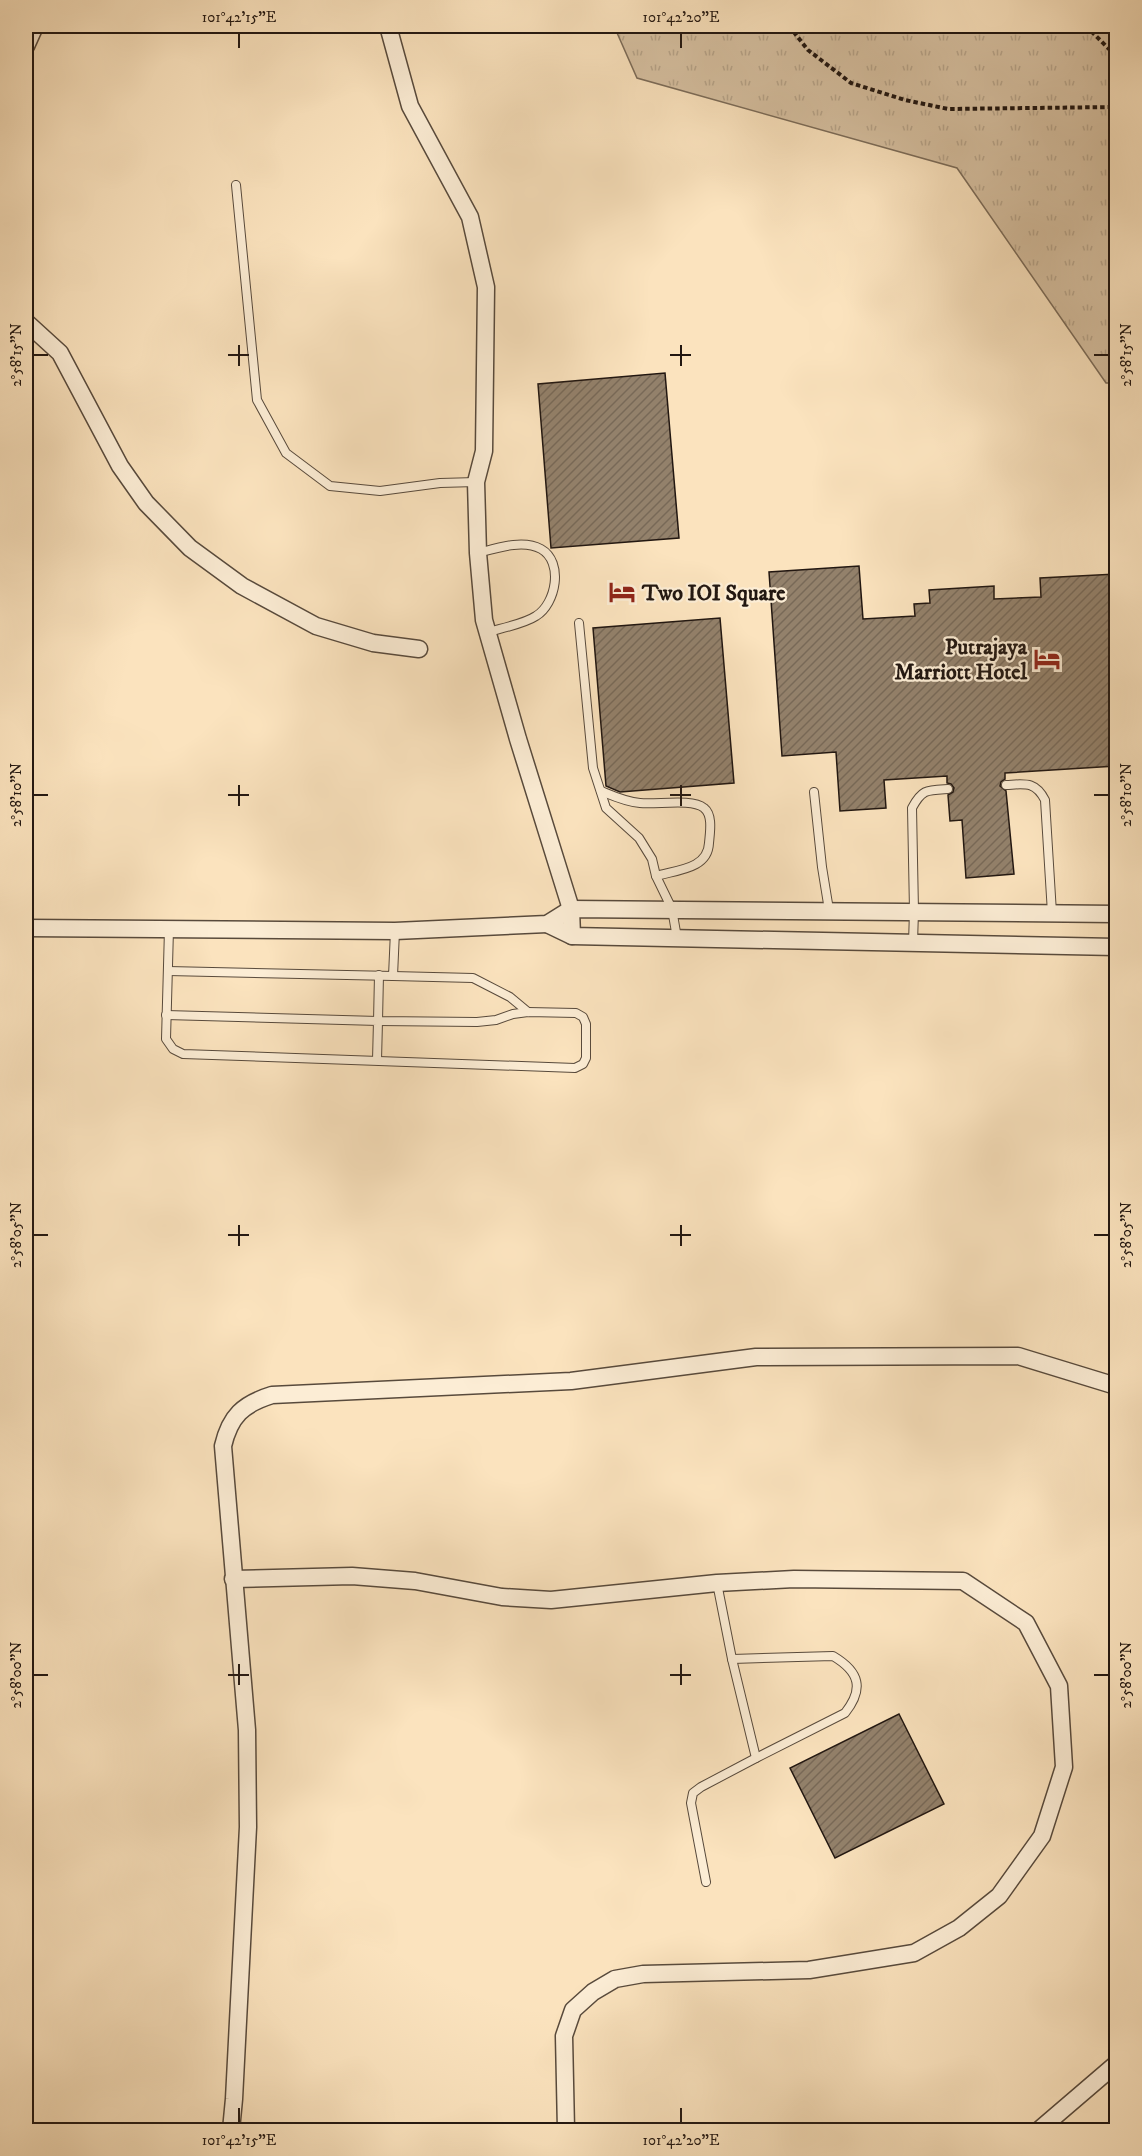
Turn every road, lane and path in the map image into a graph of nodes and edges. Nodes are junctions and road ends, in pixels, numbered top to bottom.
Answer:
1 (35, 26) edge
2 (388, 26) edge
3 (789, 26) edge
4 (1086, 26) edge
5 (26, 46) edge
6 (1116, 56) edge
7 (1116, 107) edge
8 (236, 184) dead end
9 (26, 322) edge
10 (476, 482) junction
11 (478, 553) junction
12 (579, 623) dead end
13 (488, 632) junction
14 (419, 649) dead end
15 (1006, 785) dead end
16 (948, 789) dead end
17 (600, 791) junction
18 (814, 792) dead end
19 (656, 876) junction
20 (571, 909) junction
21 (672, 909) junction
22 (829, 910) junction
23 (915, 910) junction
24 (1052, 913) junction
25 (1116, 914) edge
26 (547, 924) junction
27 (26, 928) edge
28 (169, 929) junction
29 (395, 931) junction
30 (572, 936) junction
31 (677, 938) junction
32 (913, 943) junction
33 (1116, 947) edge
34 (168, 971) junction
35 (379, 975) junction
36 (393, 976) junction
37 (528, 1012) junction
38 (166, 1015) junction
39 (378, 1021) junction
40 (377, 1060) junction
41 (1116, 1386) edge
42 (233, 1579) junction
43 (717, 1583) junction
44 (732, 1659) junction
45 (756, 1758) junction
46 (706, 1882) dead end
47 (1116, 2064) edge
48 (231, 2130) edge
49 (566, 2130) edge
50 (1038, 2130) edge

1 - 5 street
2 - 10 street
3 - 7 path
4 - 6 path
8 - 10 lane
9 - 14 street
10 - 11 street
11 - 13 street
11 - 13 lane
12 - 17 lane
13 - 20 street
15 - 24 lane
16 - 23 lane
17 - 19 lane
17 - 19 lane
18 - 22 lane
19 - 21 lane
20 - 21 street
20 - 26 street
20 - 30 street
21 - 22 street
21 - 31 lane
22 - 23 street
23 - 24 street
23 - 32 lane
24 - 25 street
26 - 29 street
26 - 30 street
27 - 28 street
28 - 29 street
28 - 34 lane
29 - 36 lane
30 - 31 street
31 - 32 street
32 - 33 street
34 - 35 lane
34 - 38 lane
35 - 36 lane
35 - 39 lane
36 - 37 lane
37 - 39 lane
37 - 40 lane
38 - 39 lane
38 - 40 lane
39 - 40 lane
41 - 42 street
42 - 43 street
42 - 48 street
43 - 44 lane
43 - 49 street
44 - 45 lane
44 - 45 lane
45 - 46 lane
47 - 50 street

